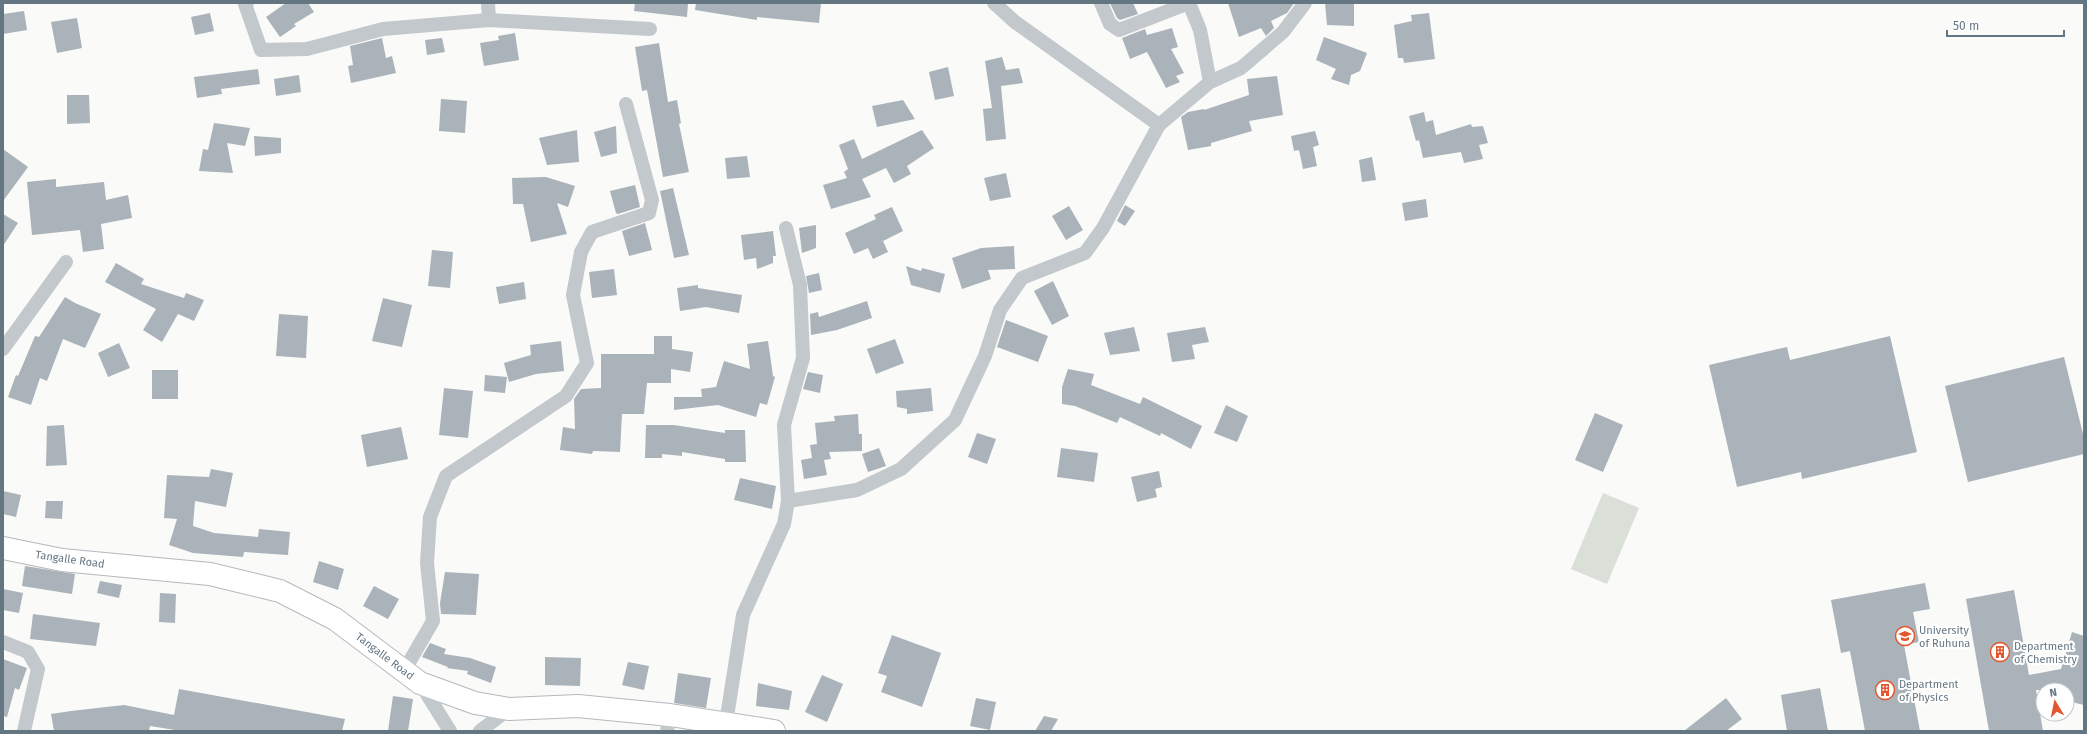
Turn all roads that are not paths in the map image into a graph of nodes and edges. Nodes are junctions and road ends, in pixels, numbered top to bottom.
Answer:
1 (247, 3) edge
2 (488, 3) edge
3 (994, 3) edge
4 (1101, 3) edge
5 (1189, 3) edge
6 (1305, 3) edge
7 (488, 20) junction
8 (650, 28) dead end
9 (1210, 82) junction
10 (626, 104) dead end
11 (1159, 125) junction
12 (786, 228) dead end
13 (66, 262) dead end
14 (3, 349) edge
15 (788, 501) junction
16 (3, 548) edge
17 (3, 642) edge
18 (412, 677) junction
19 (509, 709) junction
20 (669, 723) edge
21 (726, 723) junction
22 (24, 731) edge
23 (450, 731) edge
24 (480, 731) edge
25 (774, 731) edge

1 - 7 street
2 - 7 street
3 - 11 street
4 - 5 street
5 - 9 street
6 - 9 street
7 - 8 street
9 - 11 street
10 - 18 street
11 - 15 street
12 - 15 street
13 - 14 street
15 - 21 street
16 - 18 highway, Tangalle Road
17 - 22 street
18 - 19 highway, Tangalle Road
18 - 23 street
19 - 20 highway, Tangalle Road
19 - 24 street
20 - 21 highway, Tangalle Road
21 - 25 highway, Tangalle Road

